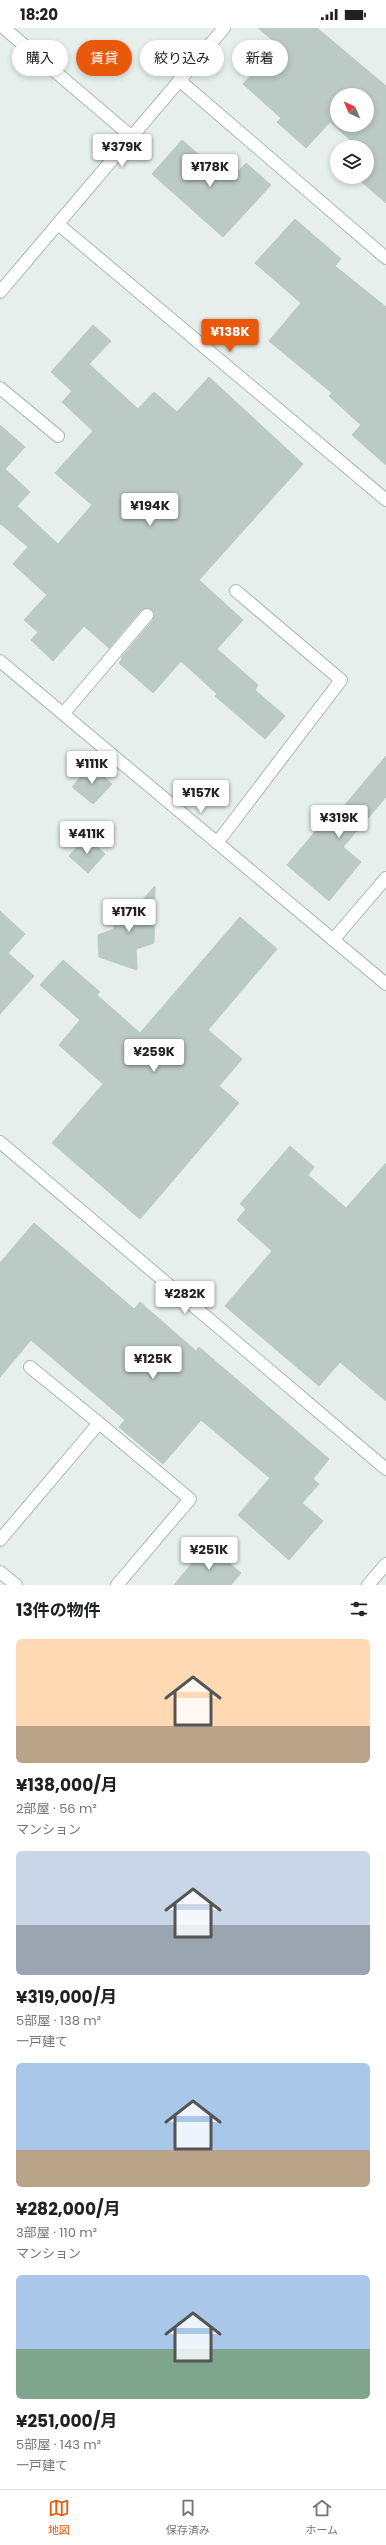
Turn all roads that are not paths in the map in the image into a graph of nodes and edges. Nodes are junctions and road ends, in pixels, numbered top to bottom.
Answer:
1 (4, 28) edge
2 (224, 28) edge
3 (179, 80) junction
4 (132, 137) junction
5 (58, 224) junction
6 (386, 258) edge
7 (0, 292) edge
8 (0, 388) edge
9 (58, 436) dead end
10 (386, 500) edge
11 (236, 591) dead end
12 (147, 615) dead end
13 (0, 661) edge
14 (63, 714) junction
15 (217, 843) junction
16 (386, 878) edge
17 (333, 940) junction
18 (386, 984) edge
19 (0, 1142) edge
20 (30, 1367) dead end
21 (99, 1423) junction
22 (386, 1469) edge
23 (0, 1540) edge
24 (386, 1564) edge
25 (0, 1572) edge
26 (16, 1585) edge
27 (117, 1585) edge
28 (368, 1585) edge

1 - 4 street
2 - 3 street
3 - 4 street
3 - 6 street
4 - 5 street
5 - 7 street
5 - 10 street
8 - 9 street
11 - 15 street
12 - 14 street
13 - 14 street
14 - 15 street
15 - 17 street
16 - 17 street
17 - 18 street
19 - 22 street
20 - 21 street
21 - 23 street
21 - 27 street
24 - 28 street
25 - 26 street

